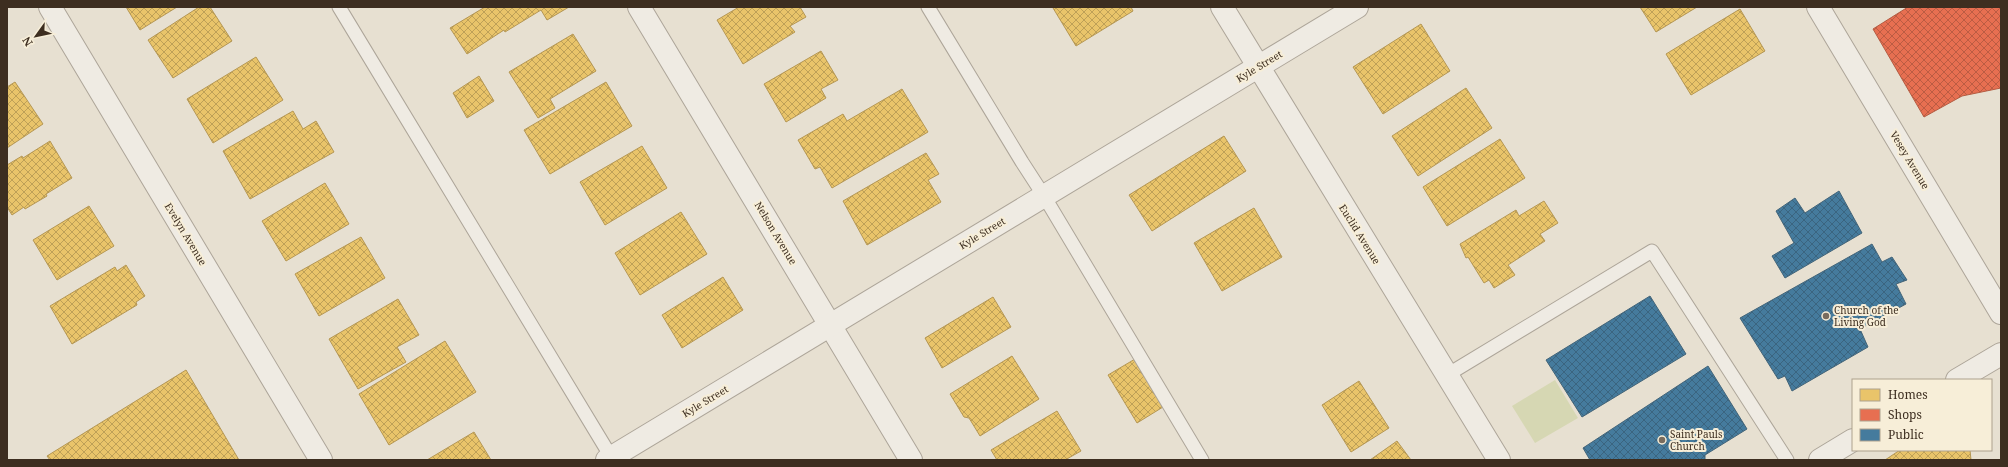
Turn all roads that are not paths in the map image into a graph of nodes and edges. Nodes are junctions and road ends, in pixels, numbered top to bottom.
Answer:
1 (50, 7) edge
2 (339, 7) edge
3 (639, 7) edge
4 (928, 7) edge
5 (1222, 7) edge
6 (1357, 7) edge
7 (1818, 7) edge
8 (1257, 67) junction
9 (1044, 196) junction
10 (2001, 314) edge
11 (831, 325) junction
12 (2001, 354) edge
13 (1447, 375) junction
14 (1959, 379) edge
15 (1852, 441) edge
16 (610, 459) edge
17 (321, 460) edge
18 (911, 460) edge
19 (1202, 460) edge
20 (1499, 460) edge
21 (1787, 460) edge
22 (1820, 460) edge

1 - 17 street, Evelyn Avenue
2 - 16 lane
3 - 11 street, Nelson Avenue
4 - 9 lane
5 - 8 street, Euclid Avenue
6 - 8 street, Kyle Street
7 - 10 street, Vesey Avenue
8 - 9 street, Kyle Street
8 - 13 street, Euclid Avenue
9 - 11 street, Kyle Street
9 - 19 lane
11 - 16 street, Kyle Street
11 - 18 street, Nelson Avenue
12 - 14 street
13 - 20 street, Euclid Avenue
13 - 21 lane
15 - 22 street

